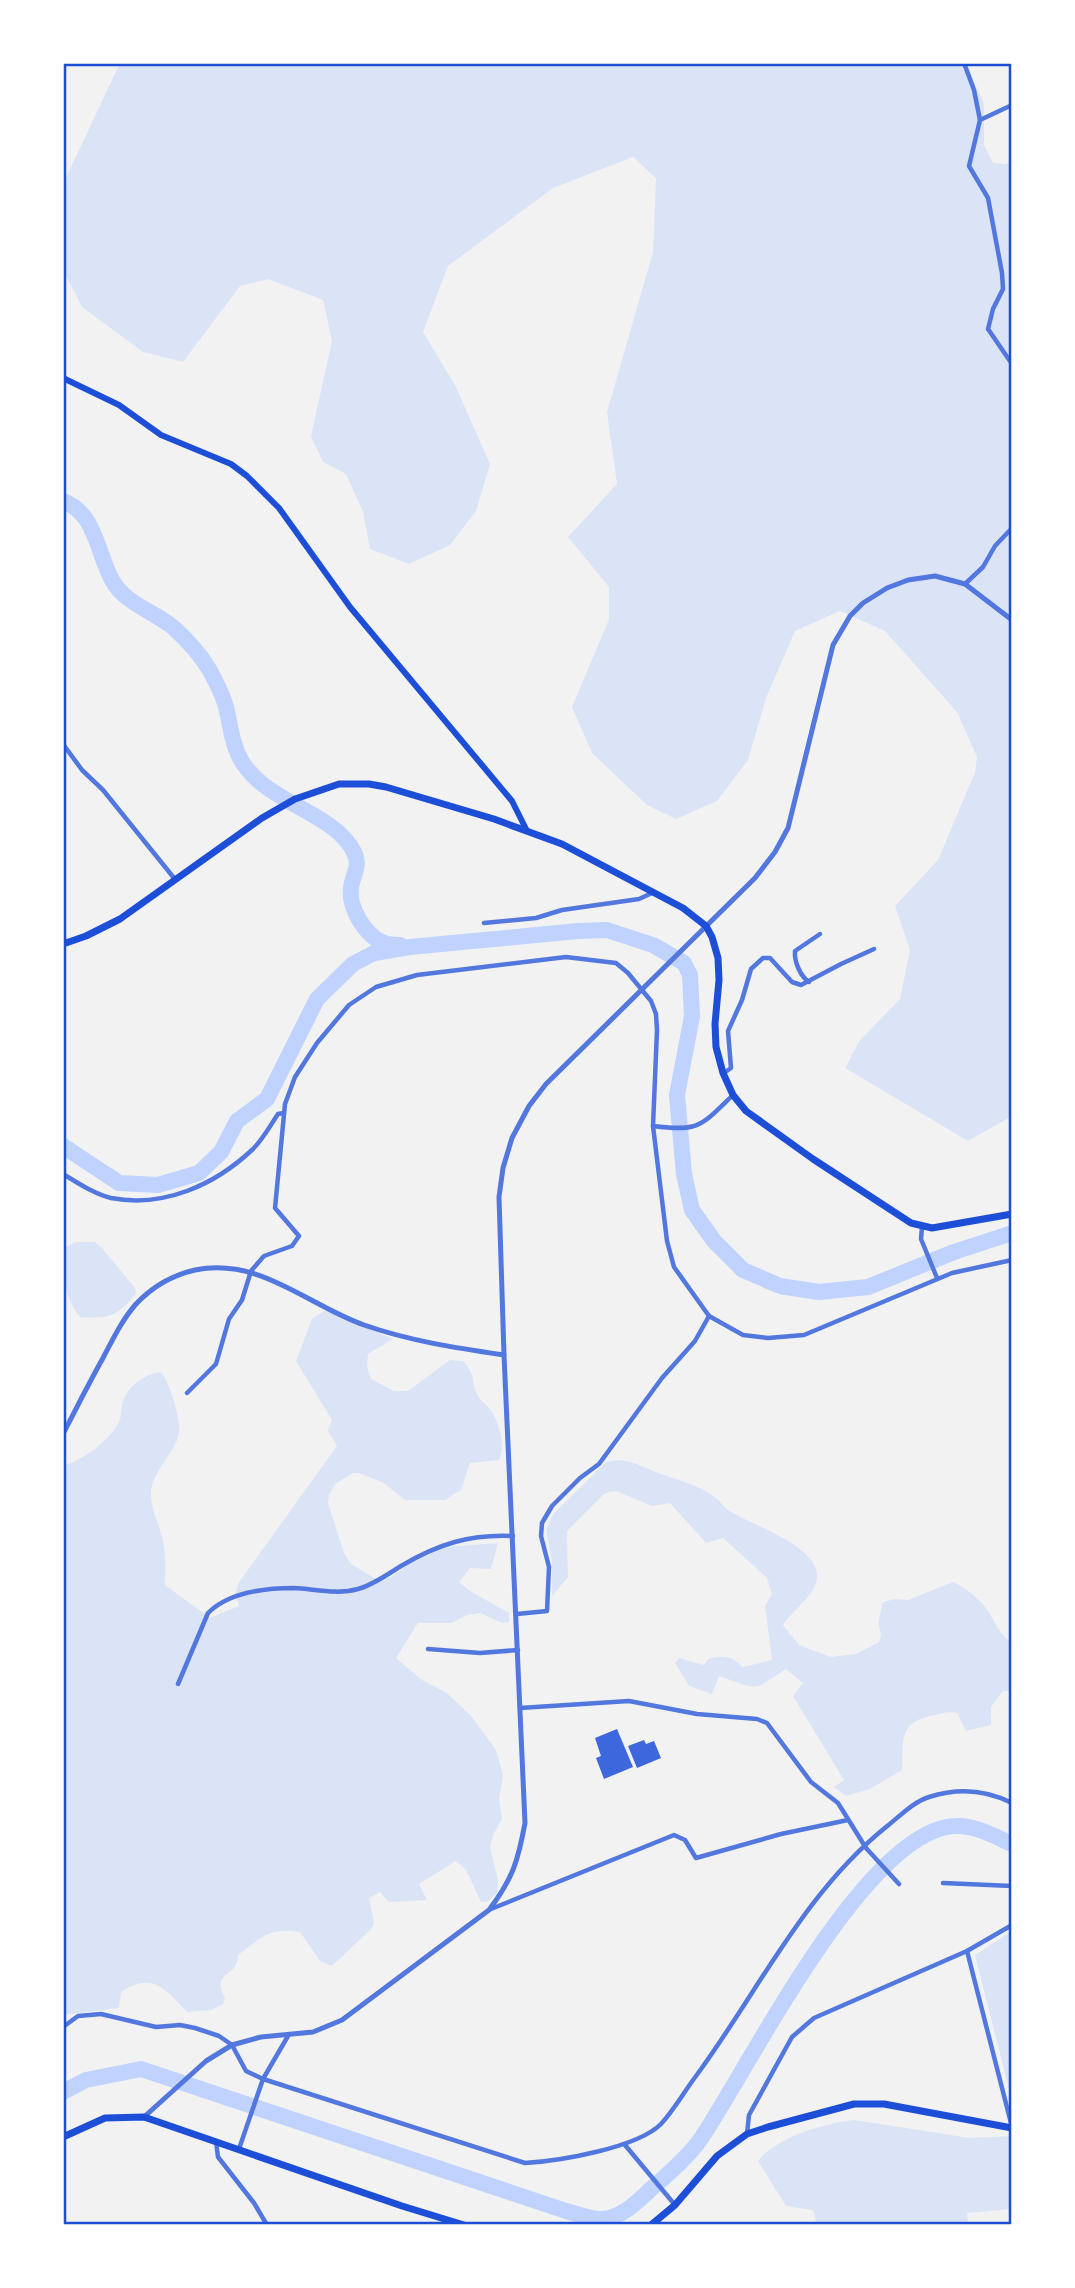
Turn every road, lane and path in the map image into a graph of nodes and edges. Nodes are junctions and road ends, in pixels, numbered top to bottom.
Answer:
1 (964, 63) edge
2 (1012, 105) edge
3 (980, 120) junction
4 (1012, 364) edge
5 (63, 378) edge
6 (1012, 528) edge
7 (965, 584) junction
8 (1012, 620) edge
9 (63, 744) edge
10 (526, 829) junction
11 (174, 878) junction
12 (653, 893) junction
13 (484, 923) dead end
14 (706, 926) junction
15 (820, 934) dead end
16 (63, 944) edge
17 (874, 949) dead end
18 (809, 982) junction
19 (644, 987) junction
20 (723, 1073) junction
21 (733, 1095) junction
22 (284, 1113) junction
23 (656, 1127) junction
24 (63, 1174) edge
25 (1012, 1213) edge
26 (922, 1227) junction
27 (1012, 1260) edge
28 (251, 1271) junction
29 (937, 1277) junction
30 (709, 1316) junction
31 (504, 1354) junction
32 (187, 1393) dead end
33 (63, 1434) edge
34 (513, 1536) junction
35 (517, 1614) junction
36 (428, 1649) dead end
37 (517, 1650) junction
38 (178, 1684) dead end
39 (520, 1708) junction
40 (1012, 1803) edge
41 (848, 1820) junction
42 (865, 1847) junction
43 (943, 1883) dead end
44 (899, 1884) dead end
45 (1012, 1886) edge
46 (489, 1910) junction
47 (1012, 1925) edge
48 (967, 1951) junction
49 (63, 2027) edge
50 (288, 2036) junction
51 (232, 2045) junction
52 (263, 2079) junction
53 (146, 2115) junction
54 (1012, 2128) edge
55 (747, 2134) junction
56 (63, 2137) edge
57 (216, 2141) junction
58 (625, 2145) junction
59 (241, 2146) junction
60 (675, 2205) junction
61 (267, 2225) edge
62 (464, 2225) edge
63 (651, 2225) edge

1 - 3 street
2 - 3 street
3 - 4 street
5 - 10 main road
6 - 7 street
7 - 8 street
7 - 14 street
9 - 11 street
10 - 11 main road
10 - 12 main road
11 - 16 main road
12 - 13 street
12 - 14 main road
14 - 19 street
14 - 20 main road
15 - 18 street
17 - 18 street
18 - 20 street
19 - 22 street
19 - 23 street
19 - 31 street
20 - 21 main road
21 - 23 street
21 - 26 main road
22 - 24 street
22 - 28 street
23 - 30 street
25 - 26 main road
26 - 29 street
27 - 29 street
28 - 31 street
28 - 32 street
28 - 33 street
29 - 30 street
30 - 35 street
31 - 34 street
34 - 35 street
34 - 38 street
35 - 37 street
36 - 37 street
37 - 39 street
39 - 41 street
39 - 46 street
40 - 42 street
41 - 42 street
41 - 46 street
42 - 44 street
42 - 58 street
43 - 45 street
46 - 50 street
47 - 48 street
48 - 54 street
48 - 55 street
49 - 51 street
50 - 51 street
50 - 52 street
51 - 52 street
51 - 53 street
52 - 58 street
52 - 59 street
53 - 56 main road
53 - 57 main road
54 - 55 main road
55 - 60 main road
57 - 59 main road
57 - 61 street
58 - 60 street
59 - 62 main road
60 - 63 main road

